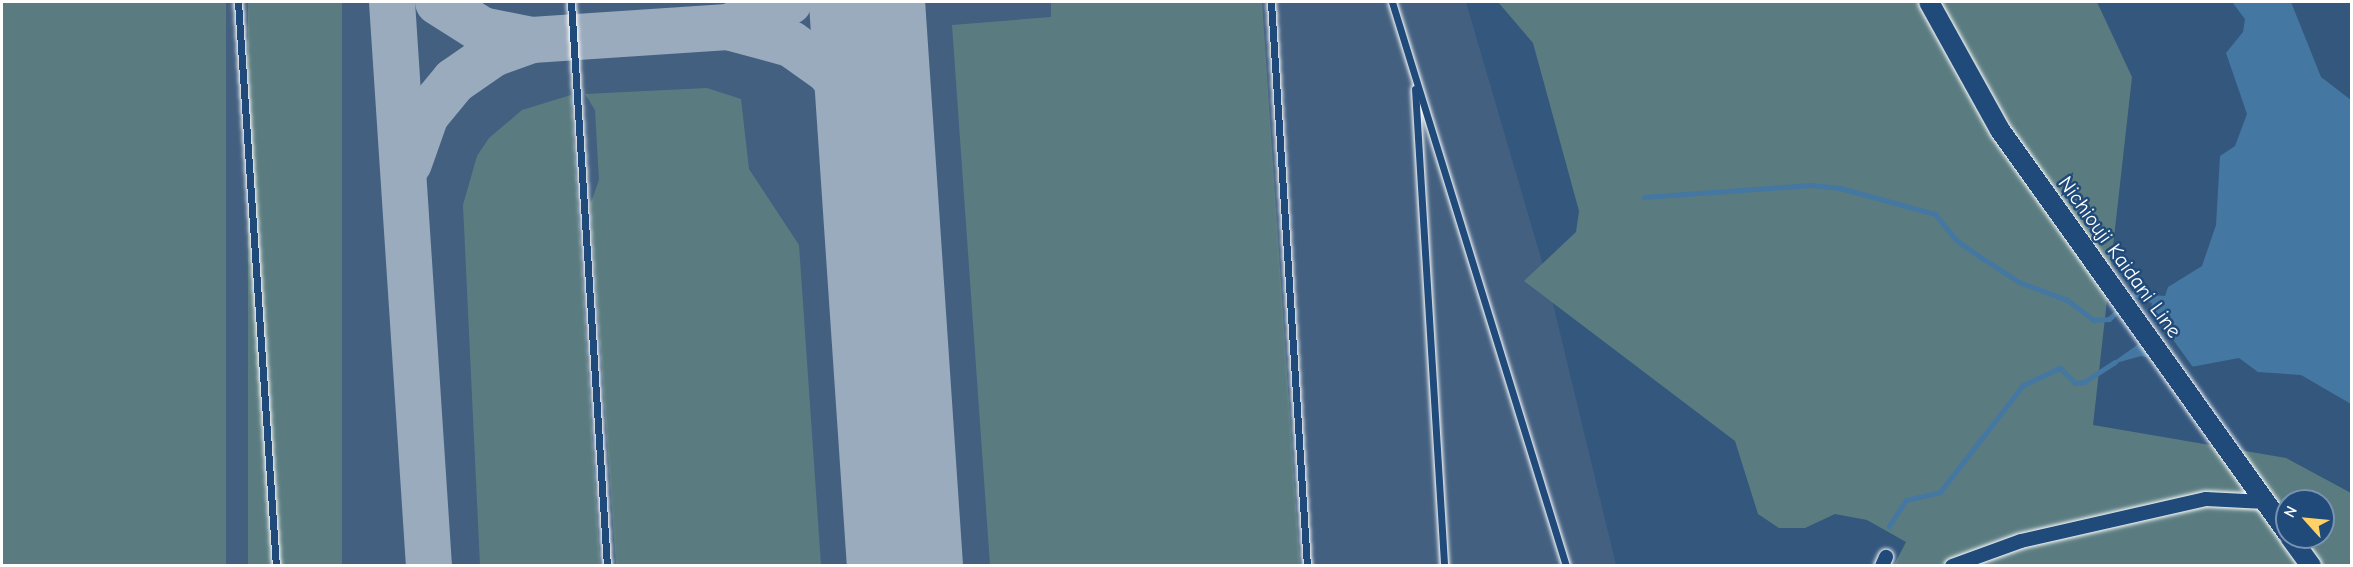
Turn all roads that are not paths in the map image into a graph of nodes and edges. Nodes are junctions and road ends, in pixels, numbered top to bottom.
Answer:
1 (238, 2) edge
2 (571, 2) edge
3 (1271, 2) edge
4 (1392, 2) edge
5 (1929, 2) edge
6 (1416, 83) junction
7 (2265, 502) junction
8 (2275, 516) edge
9 (2299, 549) edge
10 (276, 566) edge
11 (607, 566) edge
12 (1307, 566) edge
13 (1444, 566) edge
14 (1566, 566) edge
15 (1952, 566) edge
16 (2311, 566) edge

1 - 10 lane
2 - 11 lane
3 - 12 lane
4 - 6 lane
5 - 7 main road, Nichiouji Kaidani Line
6 - 13 lane
6 - 14 lane
7 - 8 main road, Nichiouji Kaidani Line
7 - 15 street
9 - 16 main road

